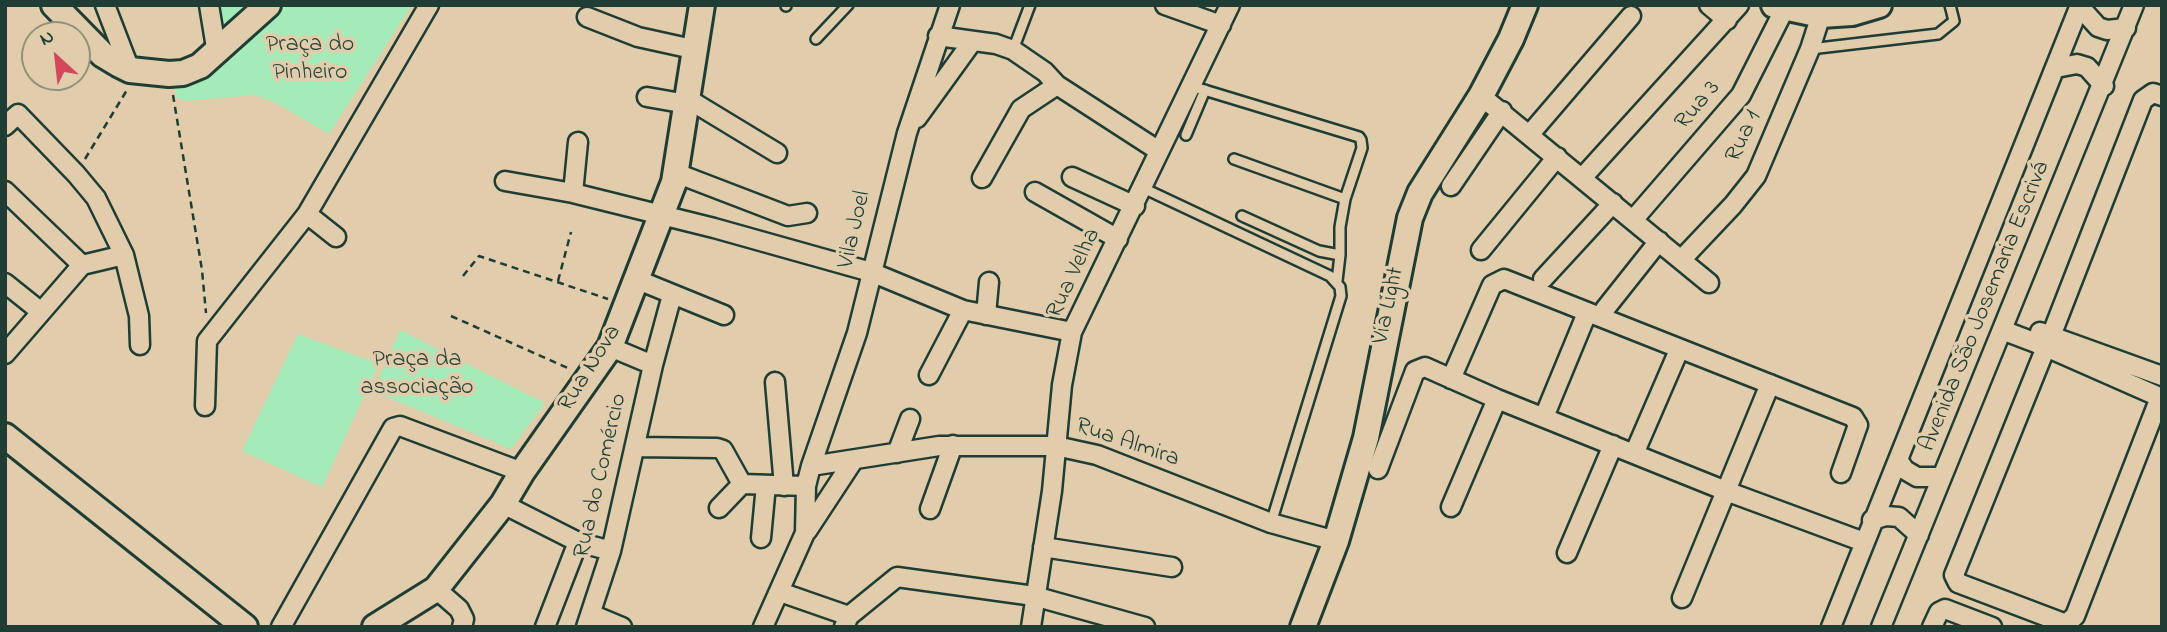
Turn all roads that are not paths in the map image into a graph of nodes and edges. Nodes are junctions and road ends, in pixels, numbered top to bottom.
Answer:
1 (54, 5) edge
2 (209, 5) edge
3 (268, 5) edge
4 (429, 5) edge
5 (702, 5) edge
6 (848, 5) edge
7 (950, 5) edge
8 (1030, 5) edge
9 (1165, 5) edge
10 (1230, 5) edge
11 (1525, 5) edge
12 (1709, 5) edge
13 (1739, 5) edge
14 (1879, 5) edge
15 (1950, 5) edge
16 (2134, 5) edge
17 (2080, 6) edge
18 (111, 7) edge
19 (1779, 8) edge
20 (1821, 15) junction
21 (1631, 16) dead end
22 (586, 17) dead end
23 (1727, 20) junction
24 (1221, 25) junction
25 (2126, 28) junction
26 (938, 36) junction
27 (816, 38) dead end
28 (972, 41) junction
29 (697, 50) junction
30 (1013, 50) junction
31 (1810, 50) junction
32 (217, 54) junction
33 (2056, 68) junction
34 (134, 70) junction
35 (1057, 85) junction
36 (2104, 86) junction
37 (1198, 88) junction
38 (1481, 96) junction
39 (2162, 96) edge
40 (648, 97) dead end
41 (5, 100) edge
42 (688, 101) junction
43 (1502, 111) junction
44 (12, 120) edge
45 (907, 133) junction
46 (1530, 134) junction
47 (1186, 135) dead end
48 (579, 142) dead end
49 (1159, 152) junction
50 (777, 153) dead end
51 (1557, 157) junction
52 (1234, 159) dead end
53 (676, 173) junction
54 (1072, 177) dead end
55 (982, 178) dead end
56 (1582, 178) junction
57 (505, 181) dead end
58 (1451, 186) dead end
59 (1143, 188) junction
60 (5, 191) edge
61 (1035, 192) dead end
62 (573, 193) junction
63 (1345, 199) junction
64 (1613, 203) junction
65 (1135, 206) junction
66 (807, 213) dead end
67 (307, 214) junction
68 (662, 216) junction
69 (788, 216) junction
70 (1241, 216) dead end
71 (1633, 220) junction
72 (336, 237) dead end
73 (1118, 239) junction
74 (1659, 241) junction
75 (771, 244) junction
76 (1481, 250) dead end
77 (124, 255) junction
78 (1340, 255) junction
79 (1681, 260) junction
80 (82, 265) junction
81 (871, 272) junction
82 (1543, 279) dead end
83 (638, 280) junction
84 (1337, 281) junction
85 (989, 282) dead end
86 (5, 283) edge
87 (1709, 283) dead end
88 (672, 295) junction
89 (962, 310) junction
90 (40, 311) junction
91 (1596, 311) junction
92 (986, 315) junction
93 (724, 316) dead end
94 (2005, 324) junction
95 (1072, 332) junction
96 (2048, 342) junction
97 (141, 345) dead end
98 (610, 347) junction
99 (1679, 350) junction
100 (5, 354) edge
101 (653, 365) junction
102 (929, 375) dead end
103 (2162, 376) edge
104 (1451, 379) junction
105 (775, 382) dead end
106 (1770, 384) junction
107 (1497, 399) junction
108 (205, 406) dead end
109 (1544, 417) junction
110 (910, 419) dead end
111 (5, 436) edge
112 (953, 445) junction
113 (1613, 445) junction
114 (1056, 446) junction
115 (636, 447) junction
116 (897, 453) junction
117 (1634, 454) junction
118 (1898, 460) junction
119 (853, 461) junction
120 (811, 467) junction
121 (1378, 469) dead end
122 (522, 472) junction
123 (1841, 472) dead end
124 (1942, 477) junction
125 (742, 484) junction
126 (775, 485) junction
127 (806, 486) junction
128 (1726, 491) junction
129 (503, 504) junction
130 (1451, 507) dead end
131 (719, 508) dead end
132 (930, 509) dead end
133 (1872, 520) junction
134 (1271, 523) junction
135 (806, 533) junction
136 (1919, 535) junction
137 (761, 538) dead end
138 (1336, 541) junction
139 (1864, 541) junction
140 (578, 542) junction
141 (1043, 547) junction
142 (611, 551) junction
143 (1567, 553) dead end
144 (1172, 567) dead end
145 (436, 589) junction
146 (780, 592) junction
147 (1034, 596) junction
148 (1682, 598) dead end
149 (589, 620) edge
150 (846, 621) edge
151 (245, 627) edge
152 (281, 627) edge
153 (374, 627) edge
154 (462, 627) edge
155 (545, 627) edge
156 (622, 627) edge
157 (763, 627) edge
158 (1031, 627) edge
159 (1145, 627) edge
160 (1303, 627) edge
161 (1831, 627) edge
162 (1881, 627) edge
163 (1932, 627) edge
164 (1992, 627) edge

1 - 34 street
2 - 32 street
3 - 32 street
4 - 67 street
5 - 29 street, Rua Nova
6 - 27 lane
7 - 26 street, Vila Joel
8 - 30 lane
9 - 24 street
10 - 24 street, Rua Velha
11 - 38 street, Via Light
12 - 23 street
13 - 23 street
14 - 20 street
15 - 31 lane
16 - 25 street, Avenida São Josemaria Escrivá
17 - 25 street
17 - 33 street, Avenida São Josemaria Escrivá
18 - 34 street
19 - 20 street
19 - 71 street, Rua 3
20 - 31 street, Rua 1
21 - 46 street
22 - 29 street
23 - 56 street
24 - 37 street, Rua Velha
25 - 36 street, Avenida São Josemaria Escrivá
26 - 28 street
26 - 45 street, Vila Joel
28 - 30 street
28 - 45 street
29 - 42 street, Rua Nova
30 - 35 street
31 - 79 street, Rua 1
32 - 34 street
33 - 36 street
33 - 118 street, Avenida São Josemaria Escrivá
35 - 49 street
35 - 55 street
36 - 94 street, Avenida São Josemaria Escrivá
37 - 47 lane
37 - 49 street, Rua Velha
37 - 63 lane
38 - 43 street
38 - 138 street, Via Light
39 - 96 street
40 - 42 street
41 - 44 street
42 - 50 street
42 - 53 street, Rua Nova
43 - 46 street
43 - 58 street
44 - 77 street
45 - 81 street, Vila Joel
46 - 51 street
48 - 62 street
49 - 59 street, Rua Velha
51 - 56 street
51 - 76 street
52 - 63 lane
53 - 68 street, Rua Nova
53 - 69 street
54 - 65 street
56 - 64 street
57 - 62 street
59 - 65 street, Rua Velha
59 - 84 lane
60 - 80 street
61 - 73 street
62 - 68 street
63 - 78 lane
64 - 71 street
64 - 82 street
65 - 73 street, Rua Velha
66 - 69 street
67 - 72 street
67 - 108 street
68 - 75 street
68 - 83 street, Rua Nova
69 - 75 street
70 - 78 lane
71 - 74 street
73 - 95 street, Rua Velha
74 - 79 street
74 - 91 street
75 - 81 street
77 - 80 street
77 - 97 street
78 - 84 lane
79 - 87 street
80 - 90 street
81 - 89 street
81 - 120 street, Vila Joel
83 - 88 street
83 - 98 street, Rua Nova
84 - 134 lane
85 - 92 street
86 - 90 street
88 - 93 street
88 - 101 street, Rua do Comércio
89 - 92 street
89 - 102 street
90 - 100 street
91 - 99 street
91 - 104 street
91 - 109 street
92 - 95 street
94 - 96 street
94 - 124 street, Avenida São Josemaria Escrivá
95 - 114 street, Rua Velha
96 - 96 street
96 - 103 street
98 - 101 street
98 - 122 street, Rua Nova
99 - 106 street
99 - 117 street
101 - 115 street, Rua do Comércio
104 - 107 street
104 - 121 street
105 - 126 street
106 - 123 street
106 - 128 street
107 - 109 street
107 - 130 street
109 - 113 street
110 - 116 street
111 - 151 street
112 - 114 street, Rua Almira
112 - 116 street, Rua Almira
112 - 132 street
113 - 117 street
113 - 143 street
114 - 134 street, Rua Almira
114 - 141 street, Rua Velha
115 - 125 street
115 - 142 street, Rua do Comércio
116 - 119 street, Rua Almira
117 - 128 street
118 - 124 street
118 - 133 street, Avenida São Josemaria Escrivá
119 - 120 street, Rua Almira
119 - 135 street
120 - 127 street, Vila Joel
122 - 129 street, Rua Nova
122 - 152 street
124 - 136 street, Avenida São Josemaria Escrivá
125 - 126 street
125 - 131 street
126 - 127 street
126 - 137 street
127 - 135 street, Vila Joel
128 - 139 street
128 - 148 street
129 - 140 street
129 - 145 street, Rua Nova
133 - 136 street
133 - 139 street, Avenida São Josemaria Escrivá
134 - 138 street, Rua Almira
135 - 146 street
136 - 162 street, Avenida São Josemaria Escrivá
138 - 160 street, Via Light
139 - 161 street, Avenida São Josemaria Escrivá
140 - 142 street
140 - 155 street
141 - 144 street
141 - 147 street, Rua Velha
142 - 149 street, Rua do Comércio
145 - 153 street, Rua Nova
145 - 154 street
146 - 150 street
146 - 157 street
147 - 150 street
147 - 158 street, Rua Velha
147 - 159 street
149 - 156 street
163 - 164 street

